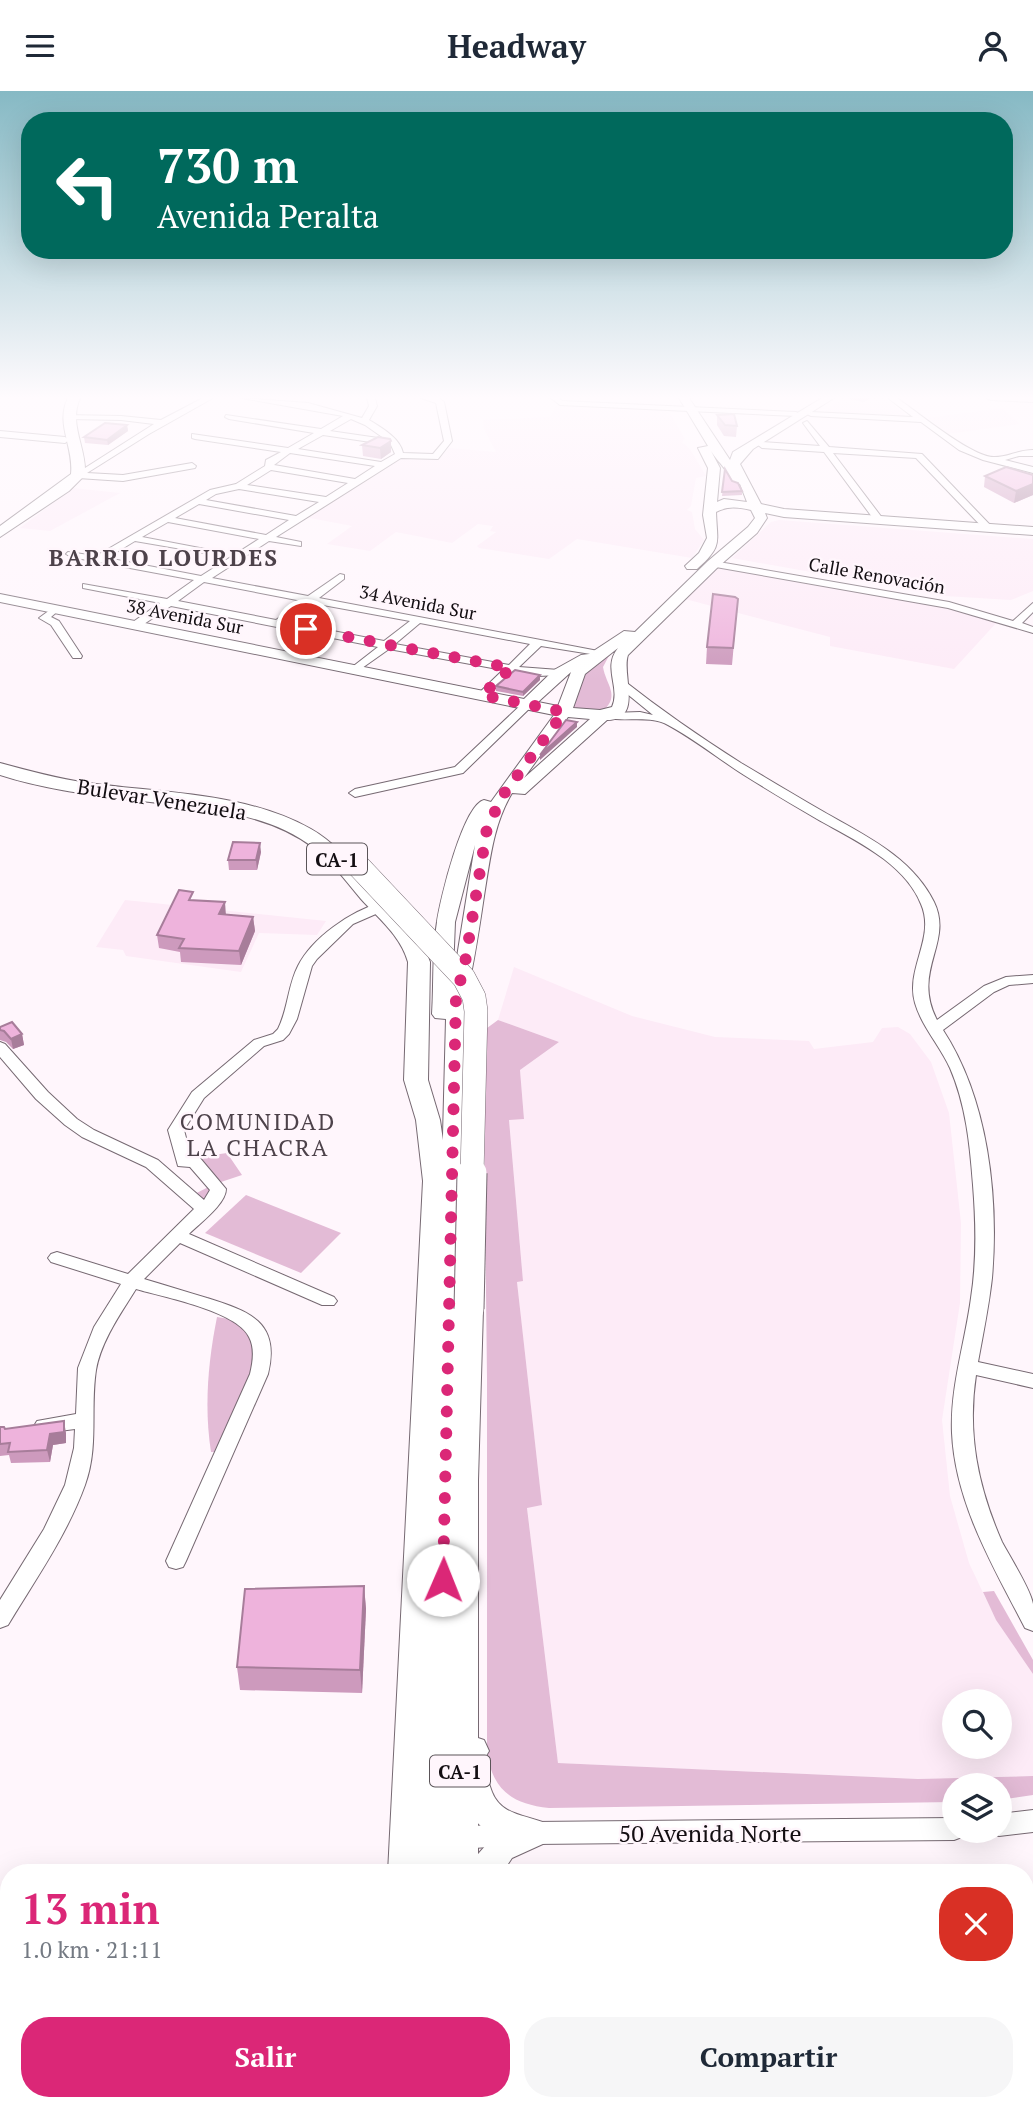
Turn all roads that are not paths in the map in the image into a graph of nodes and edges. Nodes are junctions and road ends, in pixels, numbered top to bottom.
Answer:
1 (45, 492) edge
2 (58, 492) edge
3 (212, 492) edge
4 (277, 492) edge
5 (339, 492) edge
6 (713, 492) edge
7 (716, 492) edge
8 (746, 492) edge
9 (858, 492) edge
10 (954, 492) edge
11 (326, 500) junction
12 (197, 501) junction
13 (753, 505) junction
14 (713, 508) junction
15 (165, 519) junction
16 (296, 519) junction
17 (878, 519) junction
18 (758, 523) junction
19 (0, 527) edge
20 (988, 527) junction
21 (0, 533) edge
22 (1033, 533) edge
23 (132, 538) junction
24 (264, 539) junction
25 (298, 544) dead end
26 (202, 551) dead end
27 (71, 554) dead end
28 (98, 559) junction
29 (710, 564) junction
30 (340, 577) dead end
31 (201, 580) junction
32 (87, 586) dead end
33 (0, 598) edge
34 (310, 600) junction
35 (168, 602) junction
36 (1033, 606) edge
37 (54, 610) junction
38 (418, 620) junction
39 (278, 624) junction
40 (1016, 624) junction
41 (134, 626) junction
42 (1033, 630) edge
43 (629, 634) junction
44 (538, 643) junction
45 (387, 645) junction
46 (593, 653) junction
47 (77, 656) dead end
48 (579, 663) junction
49 (511, 668) junction
50 (355, 670) junction
51 (559, 673) junction
52 (619, 682) junction
53 (482, 695) junction
54 (528, 704) junction
55 (560, 712) junction
56 (608, 716) junction
57 (674, 725) junction
58 (0, 760) edge
59 (0, 769) edge
60 (355, 793) dead end
61 (484, 842) junction
62 (380, 907) junction
63 (1033, 979) edge
64 (935, 1028) junction
65 (0, 1047) edge
66 (436, 1181) junction
67 (205, 1211) junction
68 (179, 1236) junction
69 (57, 1258) dead end
70 (132, 1281) junction
71 (328, 1301) dead end
72 (969, 1367) junction
73 (1033, 1381) edge
74 (86, 1420) junction
75 (26, 1428) edge
76 (176, 1562) dead end
77 (0, 1619) edge
78 (1033, 1622) edge
79 (410, 1753) junction
80 (469, 1762) junction
81 (1033, 1821) edge
82 (1012, 1823) edge
83 (942, 1829) edge
84 (534, 1833) junction
85 (464, 1843) edge
86 (407, 1864) edge
87 (429, 1864) edge
88 (440, 1864) edge
89 (472, 1864) edge
90 (489, 1864) edge

1 - 19 highway
2 - 21 highway
3 - 12 street
4 - 11 street
5 - 11 street
6 - 14 main road
7 - 14 main road
8 - 13 main road
9 - 17 street
10 - 20 street
11 - 16 street
12 - 15 street
12 - 16 street
13 - 14 main road
13 - 17 main road
13 - 18 main road
13 - 29 main road
14 - 29 main road
14 - 46 main road
15 - 23 street
15 - 24 street
16 - 24 street
17 - 20 main road
18 - 22 main road
18 - 29 main road
20 - 22 main road
23 - 26 street
23 - 28 street
24 - 25 street
24 - 31 street
27 - 28 street, 34 Avenida Sur
28 - 31 street, 34 Avenida Sur
29 - 40 street, Calle Renovación
29 - 43 main road
29 - 52 main road
30 - 34 street
31 - 34 street, 34 Avenida Sur
31 - 35 street
32 - 35 street
33 - 37 main road, 38 Avenida Sur
34 - 38 street, 34 Avenida Sur
34 - 39 street
35 - 39 street
35 - 41 street
36 - 40 street
37 - 41 main road, 38 Avenida Sur
37 - 47 street
38 - 44 street, 34 Avenida Sur
38 - 45 street
39 - 45 street
40 - 42 street, Calle Renovación
41 - 50 main road, 38 Avenida Sur
43 - 55 main road
43 - 56 main road
44 - 46 street, 34 Avenida Sur
44 - 49 street
45 - 49 street
45 - 50 street
46 - 48 main road
48 - 51 main road
48 - 55 main road
49 - 51 street
49 - 53 street
50 - 53 main road, 38 Avenida Sur
51 - 54 main road
52 - 56 main road
52 - 57 street
53 - 54 main road, 38 Avenida Sur
54 - 55 main road, 38 Avenida Sur
54 - 60 street
55 - 56 main road, 38 Avenida Sur
55 - 61 main road
55 - 66 main road
56 - 57 street
56 - 61 main road
57 - 64 street
58 - 80 highway, Bulevar Venezuela / CA-1, bridge
59 - 62 highway, Bulevar Venezuela / CA-1
61 - 88 main road
62 - 66 highway, Bulevar Venezuela / CA-1
62 - 67 street
63 - 64 street
64 - 72 street
65 - 67 street
66 - 79 highway, CA-1
67 - 68 street
68 - 70 street
68 - 71 street
69 - 70 street
70 - 74 street
70 - 76 street
72 - 73 street
72 - 78 street
74 - 75 street
74 - 77 street
79 - 80 highway
79 - 85 street
79 - 86 highway, CA-1
80 - 84 main road
80 - 85 highway, CA-1
81 - 82 street
83 - 84 street, 50 Avenida Norte
84 - 85 street, 50 Avenida Norte
84 - 90 main road
85 - 87 street
85 - 89 main road

